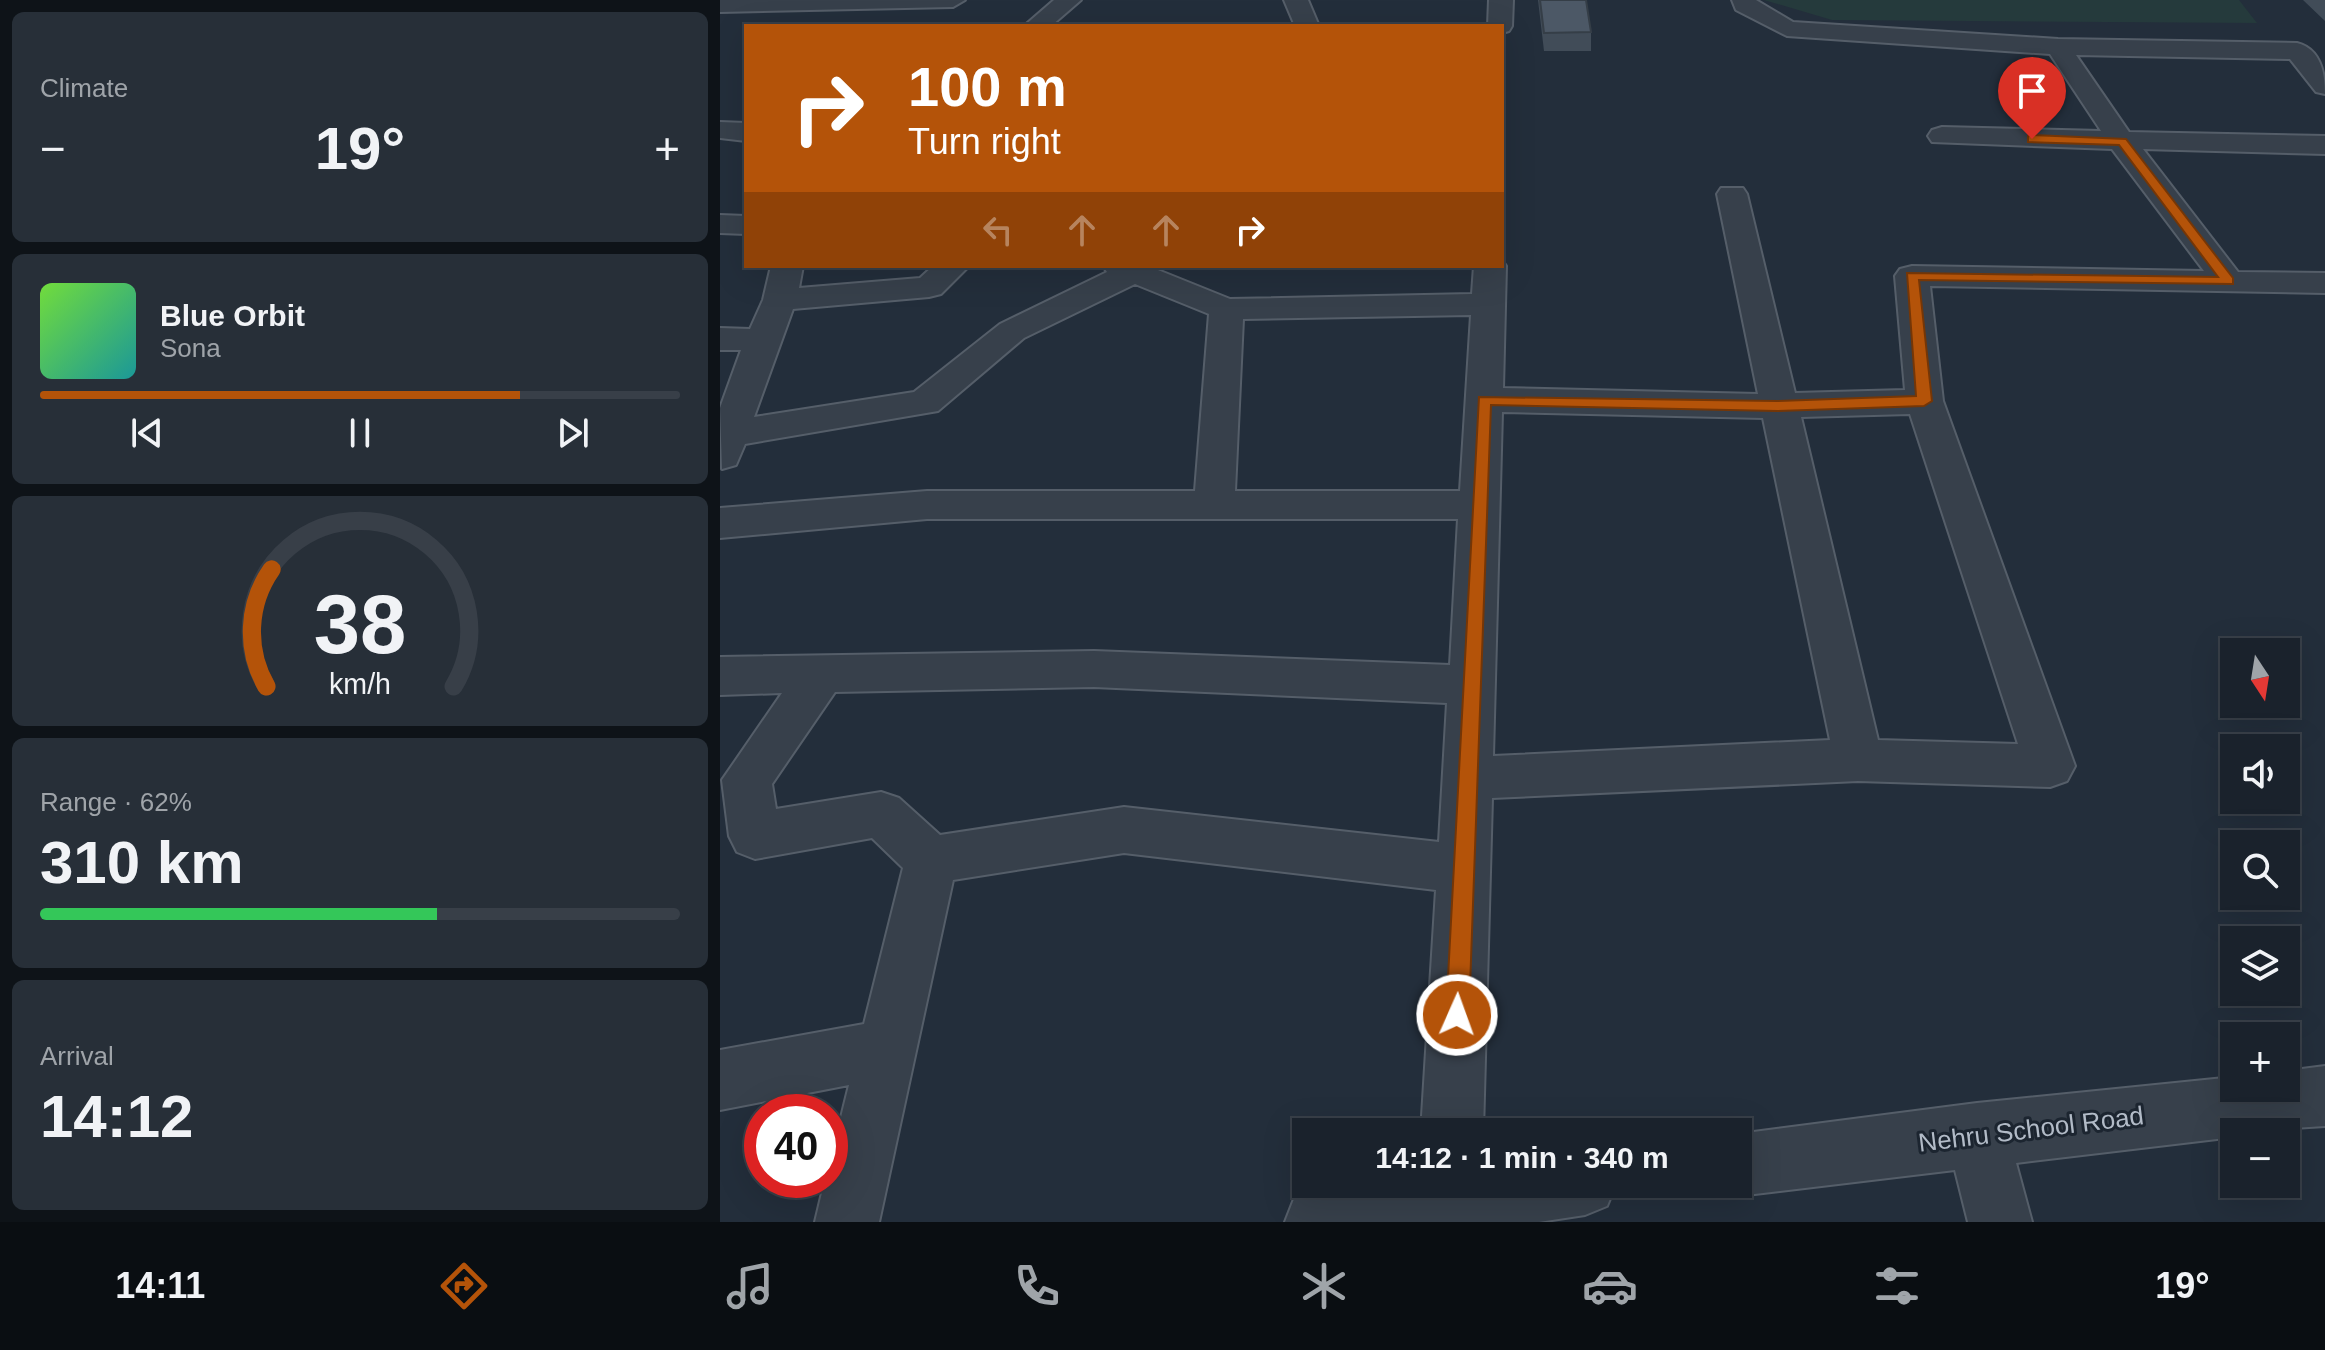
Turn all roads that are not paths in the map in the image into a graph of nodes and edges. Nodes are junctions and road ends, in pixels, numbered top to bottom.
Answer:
1 (953, 0) edge
2 (1069, 0) edge
3 (1296, 0) edge
4 (1501, 0) edge
5 (1744, 0) edge
6 (720, 5) edge
7 (1039, 24) edge
8 (1306, 24) edge
9 (1500, 24) edge
10 (2058, 47) junction
11 (2325, 86) edge
12 (720, 130) edge
13 (744, 132) edge
14 (1942, 136) dead end
15 (2122, 142) junction
16 (2325, 145) edge
17 (1732, 194) dead end
18 (720, 224) edge
19 (744, 225) edge
20 (951, 268) edge
21 (1176, 268) edge
22 (1135, 272) edge
23 (2228, 281) junction
24 (784, 283) edge
25 (2325, 283) edge
26 (1489, 285) edge
27 (1226, 309) junction
28 (720, 339) edge
29 (762, 340) junction
30 (1484, 400) junction
31 (1924, 401) junction
32 (1777, 406) junction
33 (725, 448) edge
34 (1214, 504) junction
35 (1479, 505) junction
36 (720, 523) edge
37 (822, 674) junction
38 (720, 676) edge
39 (1471, 685) junction
40 (1858, 760) junction
41 (1467, 778) junction
42 (931, 860) junction
43 (1464, 869) junction
44 (886, 1049) junction
45 (720, 1080) edge
46 (2325, 1096) edge
47 (1453, 1118) edge
48 (1977, 1134) junction
49 (1752, 1163) edge
50 (1427, 1198) edge
51 (847, 1222) edge
52 (1317, 1222) edge
53 (2000, 1222) edge

1 - 6 street
2 - 7 street
3 - 8 street
4 - 9 street
5 - 10 street
10 - 11 street
10 - 15 street
12 - 13 street
14 - 15 street
15 - 16 street
15 - 23 street
17 - 32 street
18 - 19 street
20 - 24 street
21 - 22 street
22 - 27 street
22 - 33 street
23 - 25 street
23 - 31 street
24 - 29 street
26 - 27 street
26 - 30 street
27 - 34 street
28 - 29 street
29 - 33 street
30 - 32 street
30 - 35 street
31 - 32 street
31 - 40 street
32 - 40 street
34 - 35 street
34 - 36 street
35 - 39 street
37 - 38 street
37 - 39 street
37 - 42 street
39 - 41 street
40 - 41 street
41 - 43 street
42 - 43 street
42 - 44 street
43 - 47 street
44 - 45 street
44 - 51 street
46 - 48 street, Nehru School Road
48 - 49 street, Nehru School Road
48 - 53 street
50 - 52 street

